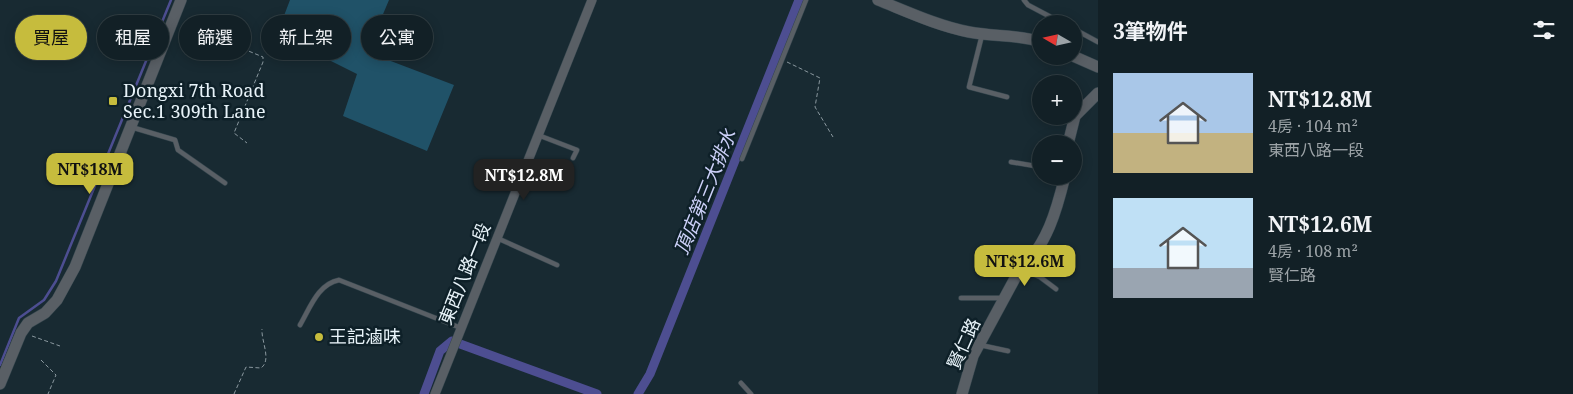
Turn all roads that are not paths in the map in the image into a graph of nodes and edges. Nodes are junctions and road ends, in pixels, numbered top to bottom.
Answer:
1 (181, 0) edge
2 (592, 0) edge
3 (806, 0) edge
4 (878, 0) edge
5 (1024, 0) edge
6 (1047, 15) edge
7 (982, 33) junction
8 (1082, 33) edge
9 (1032, 39) edge
10 (1098, 42) edge
11 (1082, 60) edge
12 (1098, 67) edge
13 (1097, 95) edge
14 (1007, 97) dead end
15 (130, 127) junction
16 (538, 135) junction
17 (1070, 135) edge
18 (574, 158) dead end
19 (742, 159) dead end
20 (1011, 162) dead end
21 (1032, 166) edge
22 (225, 183) dead end
23 (1063, 185) edge
24 (497, 238) junction
25 (557, 264) dead end
26 (1020, 269) junction
27 (1056, 289) dead end
28 (961, 298) dead end
29 (1005, 298) junction
30 (300, 325) dead end
31 (461, 328) junction
32 (979, 345) junction
33 (1008, 351) dead end
34 (0, 384) edge
35 (741, 384) dead end
36 (435, 394) edge
37 (751, 394) edge
38 (962, 394) edge

1 - 15 street
2 - 16 street, 東西八路一段
3 - 19 lane
4 - 7 street
5 - 6 lane
7 - 9 street
7 - 14 lane
8 - 10 lane
11 - 12 street
13 - 17 street
15 - 22 lane
15 - 34 street
16 - 18 lane
16 - 24 street, 東西八路一段
20 - 21 lane
23 - 26 street, 賢仁路
24 - 25 lane
24 - 31 street, 東西八路一段
26 - 27 lane
26 - 29 street, 賢仁路
28 - 29 lane
29 - 32 street, 賢仁路
30 - 31 lane
31 - 36 street, 東西八路一段
32 - 33 lane
32 - 38 street, 賢仁路
35 - 37 lane

